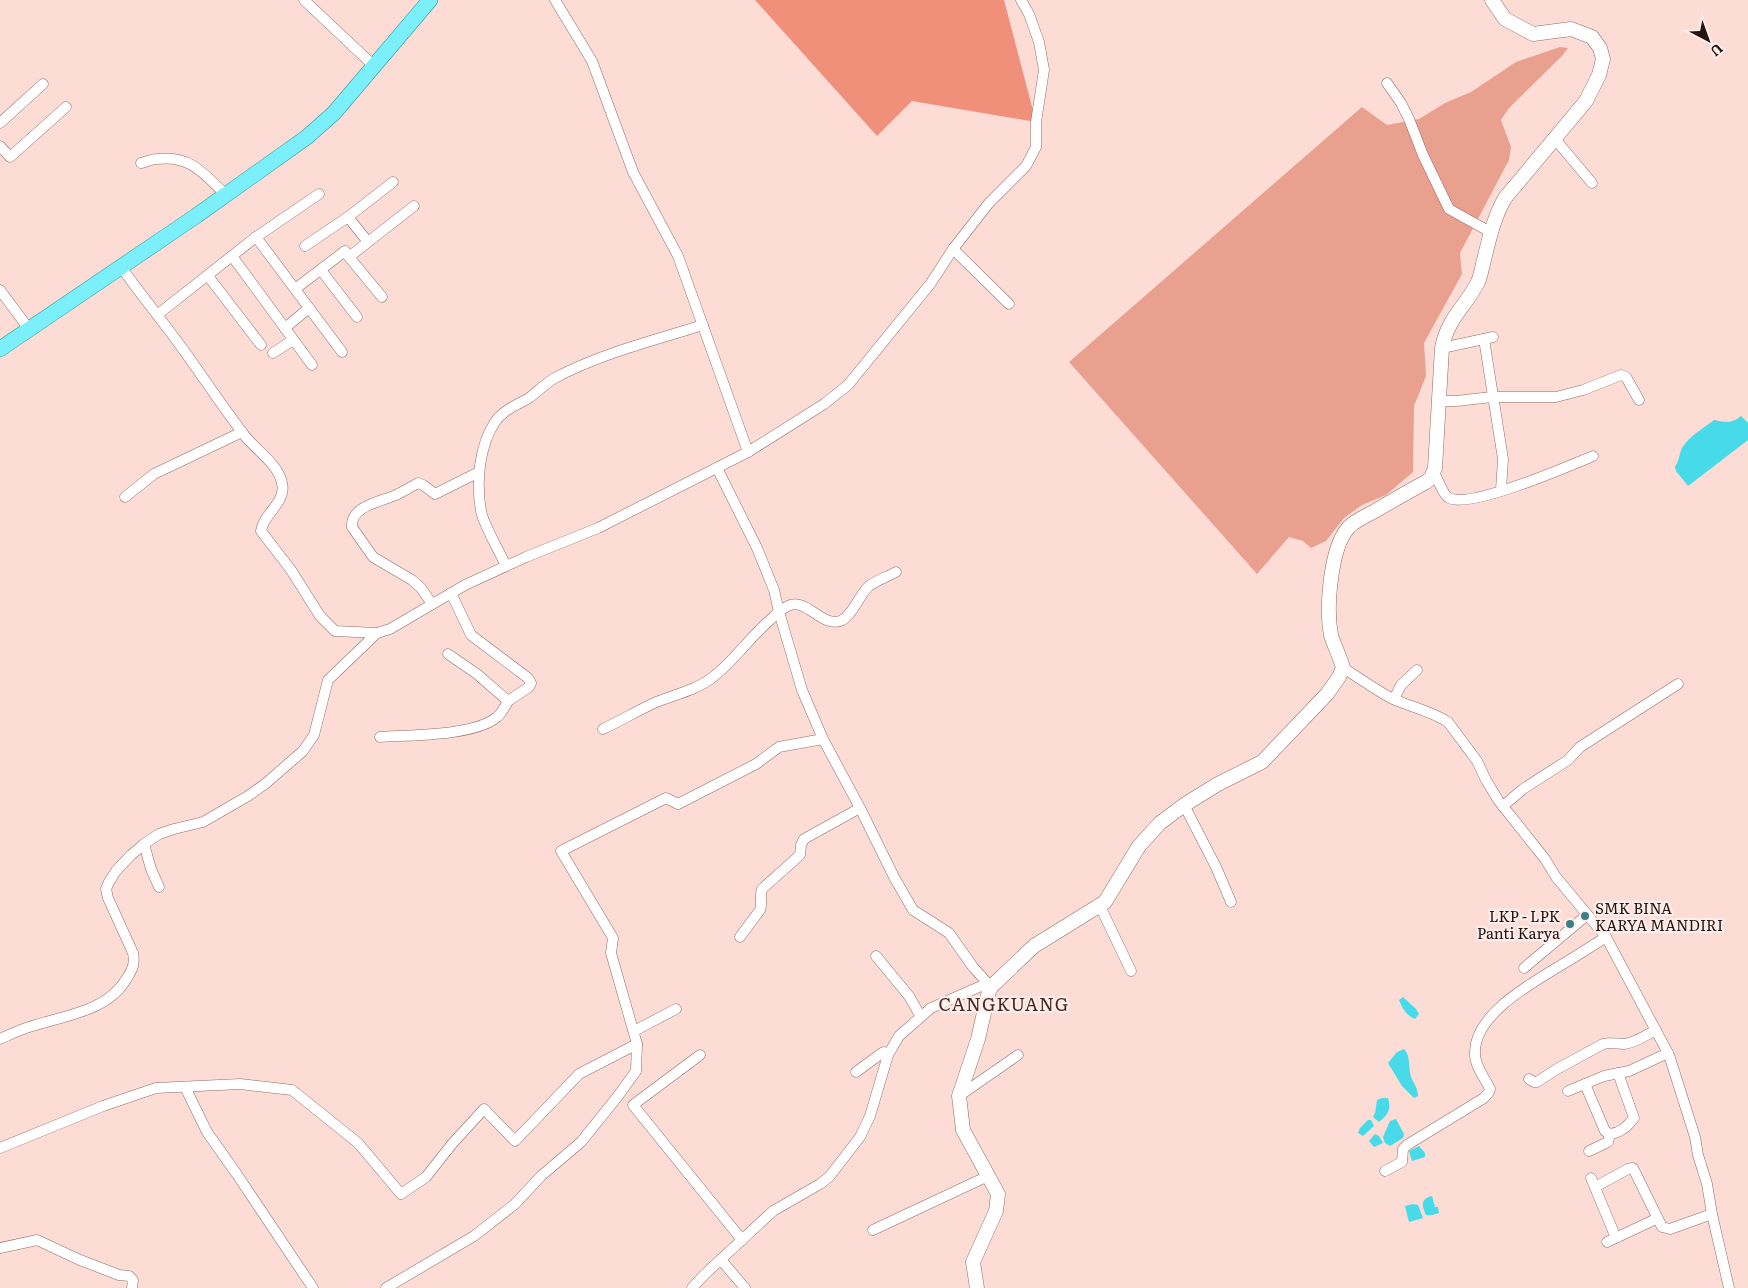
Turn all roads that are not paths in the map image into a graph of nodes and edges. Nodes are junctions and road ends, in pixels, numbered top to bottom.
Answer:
1 (304, 0) edge
2 (430, 0) edge
3 (555, 0) edge
4 (1021, 0) edge
5 (1492, 0) edge
6 (374, 66) junction
7 (1387, 83) dead end
8 (43, 84) dead end
9 (66, 107) dead end
10 (0, 123) edge
11 (1555, 139) junction
12 (0, 146) edge
13 (141, 162) dead end
14 (393, 182) dead end
15 (1592, 182) dead end
16 (319, 194) dead end
17 (226, 195) junction
18 (414, 206) dead end
19 (348, 217) junction
20 (1492, 233) junction
21 (256, 237) junction
22 (368, 242) junction
23 (305, 246) dead end
24 (953, 249) junction
25 (232, 256) junction
26 (349, 257) junction
27 (121, 267) junction
28 (321, 270) junction
29 (208, 276) junction
30 (295, 289) junction
31 (0, 290) edge
32 (382, 297) dead end
33 (1009, 304) dead end
34 (309, 308) junction
35 (157, 316) junction
36 (357, 317) dead end
37 (703, 325) junction
38 (285, 328) junction
39 (29, 329) junction
40 (293, 340) junction
41 (261, 345) dead end
42 (1442, 348) junction
43 (0, 349) edge
44 (342, 352) dead end
45 (273, 353) dead end
46 (312, 365) dead end
47 (1492, 397) junction
48 (1638, 400) dead end
49 (1439, 401) junction
50 (242, 432) junction
51 (748, 452) junction
52 (1593, 456) dead end
53 (717, 468) junction
54 (479, 472) junction
55 (1434, 472) junction
56 (1501, 490) junction
57 (125, 497) dead end
58 (506, 566) junction
59 (896, 572) dead end
60 (451, 593) junction
61 (432, 604) junction
62 (779, 612) junction
63 (377, 633) junction
64 (448, 654) dead end
65 (1343, 668) junction
66 (1417, 670) dead end
67 (1678, 684) dead end
68 (1394, 699) junction
69 (508, 701) junction
70 (603, 729) dead end
71 (380, 737) dead end
72 (823, 739) junction
73 (1184, 805) junction
74 (1503, 806) junction
75 (860, 808) junction
76 (144, 844) junction
77 (159, 887) dead end
78 (1232, 902) dead end
79 (1100, 906) junction
80 (1587, 915) junction
81 (740, 937) dead end
82 (1606, 937) junction
83 (876, 956) dead end
84 (1524, 968) dead end
85 (1131, 971) dead end
86 (989, 985) junction
87 (676, 1009) dead end
88 (921, 1016) junction
89 (1656, 1030) junction
90 (634, 1032) junction
91 (0, 1039) edge
92 (637, 1044) junction
93 (1668, 1053) junction
94 (700, 1055) dead end
95 (888, 1055) junction
96 (1018, 1055) dead end
97 (856, 1072) dead end
98 (1618, 1073) junction
99 (1529, 1078) dead end
100 (1585, 1084) junction
101 (184, 1088) junction
102 (1568, 1091) dead end
103 (960, 1096) junction
104 (1610, 1134) junction
105 (0, 1148) edge
106 (1589, 1151) dead end
107 (1385, 1171) dead end
108 (988, 1176) junction
109 (1712, 1214) junction
110 (1656, 1219) junction
111 (873, 1230) dead end
112 (742, 1240) junction
113 (0, 1248) edge
114 (721, 1260) junction
115 (132, 1288) edge
116 (313, 1288) edge
117 (386, 1288) edge
118 (692, 1288) edge
119 (745, 1288) edge
120 (977, 1288) edge
121 (1729, 1288) edge

1 - 6 street
2 - 6 main road
3 - 37 street
4 - 24 street
5 - 11 street
6 - 17 main road
7 - 20 street
8 - 10 street
9 - 12 street
11 - 15 street
11 - 20 street
13 - 17 street
14 - 19 street
16 - 21 street
17 - 27 main road
18 - 22 street
19 - 22 street
19 - 23 street
20 - 42 street
21 - 25 street
21 - 30 street
22 - 26 street
24 - 33 street
24 - 51 street
25 - 29 street
25 - 38 street
26 - 28 street
26 - 32 street
27 - 35 street
27 - 39 main road
28 - 30 street
28 - 36 street
29 - 35 street
29 - 41 street
30 - 34 street
31 - 39 street
34 - 38 street
34 - 44 street
35 - 50 street
37 - 51 street
37 - 54 street
38 - 40 street
39 - 43 main road
40 - 45 street
40 - 46 street
42 - 47 street
42 - 49 street
47 - 48 street
47 - 49 street
47 - 56 street
49 - 55 street
50 - 57 street
50 - 63 street
51 - 53 street
52 - 56 street
53 - 58 street
53 - 62 street
54 - 58 street
54 - 61 street
55 - 56 street
55 - 65 street
58 - 60 street
59 - 62 street
60 - 61 street
60 - 69 street
61 - 63 street
62 - 70 street
62 - 72 street
63 - 76 street
64 - 69 street
65 - 68 street
65 - 73 street
66 - 68 street
67 - 74 street
68 - 74 street
69 - 71 street
72 - 75 street
72 - 90 street
73 - 78 street
73 - 79 street
74 - 80 street
75 - 81 street
75 - 86 street
76 - 77 street
76 - 91 street
79 - 85 street
79 - 86 street
80 - 82 street
80 - 84 street
82 - 89 street
82 - 107 street
83 - 88 street
86 - 88 street
86 - 103 street
87 - 90 street
88 - 95 street
89 - 93 street
89 - 99 street
90 - 92 street
92 - 101 street
92 - 117 street
93 - 98 street
93 - 109 street
94 - 112 street
95 - 97 street
95 - 112 street
96 - 103 street
98 - 100 street
98 - 104 street
100 - 102 street
100 - 104 street
101 - 105 street
101 - 116 street
103 - 108 street
104 - 106 street
108 - 111 street
108 - 120 street
109 - 110 street
109 - 121 street
110 - 110 street
112 - 114 street
113 - 115 street
114 - 118 street
114 - 119 street

